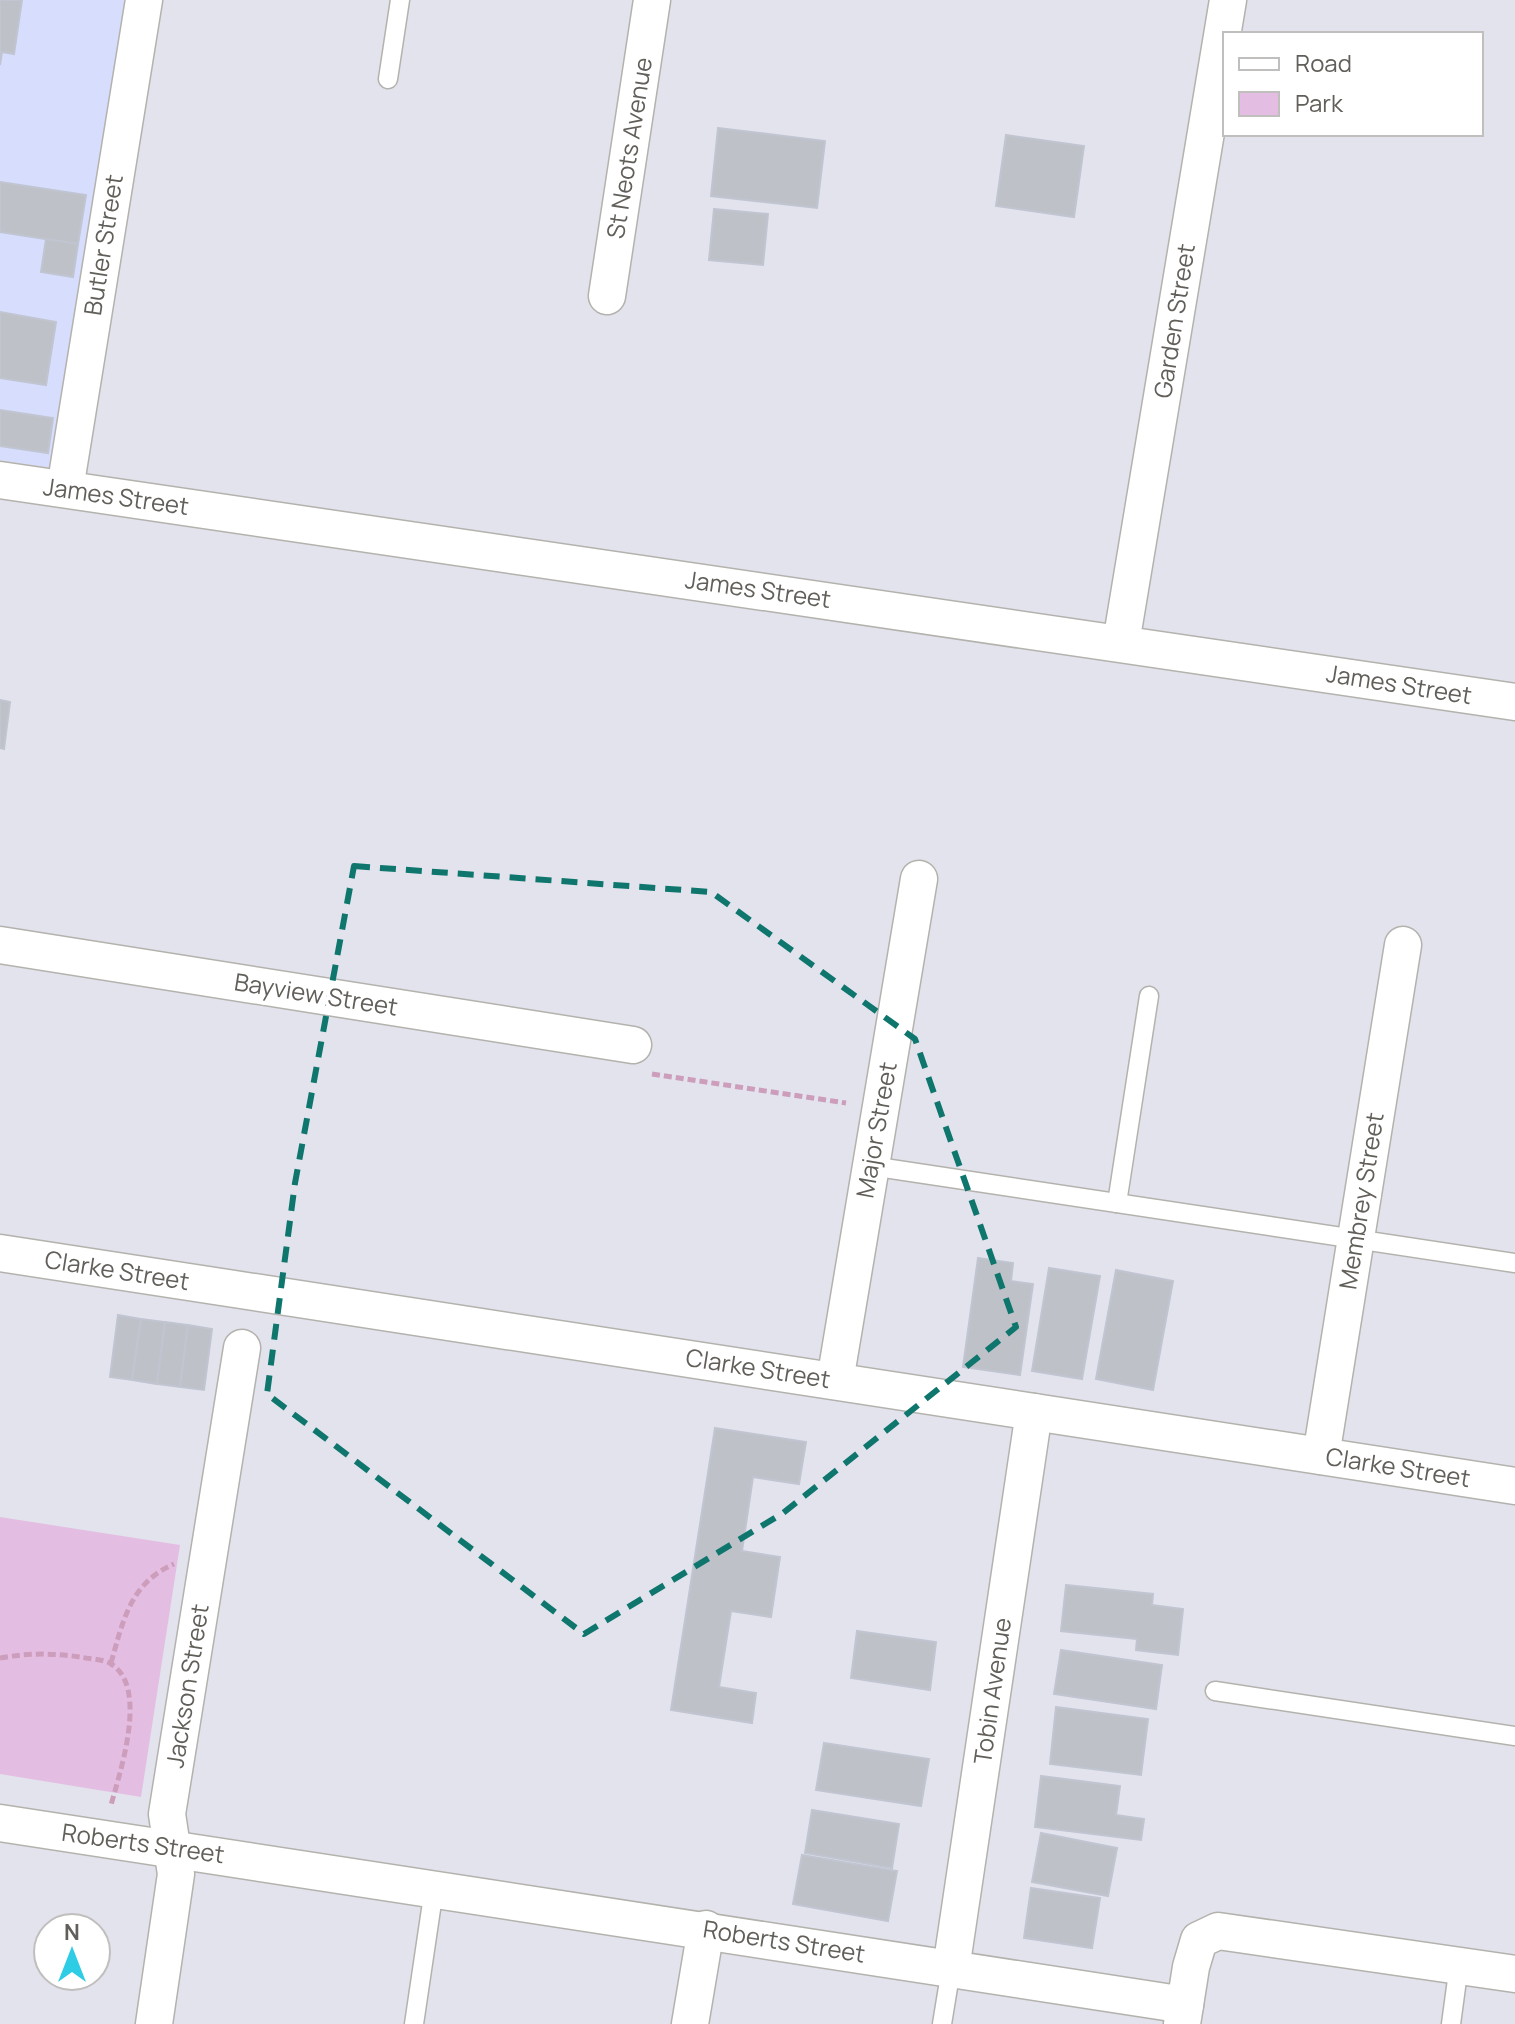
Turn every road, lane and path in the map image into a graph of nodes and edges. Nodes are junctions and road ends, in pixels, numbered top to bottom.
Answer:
1 (144, 0) edge
2 (400, 0) edge
3 (652, 0) edge
4 (1228, 0) edge
5 (388, 79) dead end
6 (607, 296) dead end
7 (0, 480) edge
8 (65, 489) junction
9 (1121, 643) junction
10 (1515, 702) edge
11 (919, 879) dead end
12 (0, 945) edge
13 (1403, 945) dead end
14 (1149, 996) dead end
15 (642, 1059) joint
16 (846, 1103) dead end
17 (871, 1166) junction
18 (1117, 1203) junction
19 (1356, 1240) junction
20 (0, 1253) edge
21 (1515, 1263) edge
22 (242, 1348) dead end
23 (835, 1381) junction
24 (1034, 1412) junction
25 (1321, 1456) junction
26 (1515, 1486) edge
27 (179, 1561) dead end
28 (0, 1658) edge
29 (111, 1663) junction
30 (1215, 1691) dead end
31 (1515, 1736) edge
32 (111, 1805) dead end
33 (0, 1823) edge
34 (172, 1848) junction
35 (434, 1889) junction
36 (706, 1929) junction
37 (1459, 1965) junction
38 (951, 1969) junction
39 (1515, 1974) edge
40 (1183, 2014) edge
41 (154, 2024) edge
42 (414, 2024) edge
43 (690, 2024) edge
44 (942, 2024) edge
45 (1451, 2024) edge

1 - 8 street, Butler Street
2 - 5 lane
3 - 6 street, St Neots Avenue
4 - 9 street, Garden Street
7 - 8 street, James Street
8 - 9 street, James Street
9 - 10 street, James Street
11 - 17 street, Major Street
12 - 15 street, Bayview Street
13 - 19 street, Membrey Street
14 - 18 lane
15 - 16 path
17 - 18 lane
17 - 23 street, Major Street
18 - 19 lane
19 - 21 lane
19 - 25 street, Membrey Street
20 - 23 street, Clarke Street
22 - 34 street, Jackson Street
23 - 24 street, Clarke Street
24 - 25 street, Clarke Street
24 - 38 street, Tobin Avenue
25 - 26 street, Clarke Street
27 - 29 path
28 - 29 path
29 - 32 path
30 - 31 lane
33 - 34 street, Roberts Street
34 - 35 street, Roberts Street
34 - 41 street, Jackson Street
35 - 36 street, Roberts Street
35 - 42 lane
36 - 38 street, Roberts Street
36 - 43 street
37 - 39 street, Roberts Street
37 - 40 street, Roberts Street
37 - 45 lane
38 - 40 street, Roberts Street
38 - 44 lane

